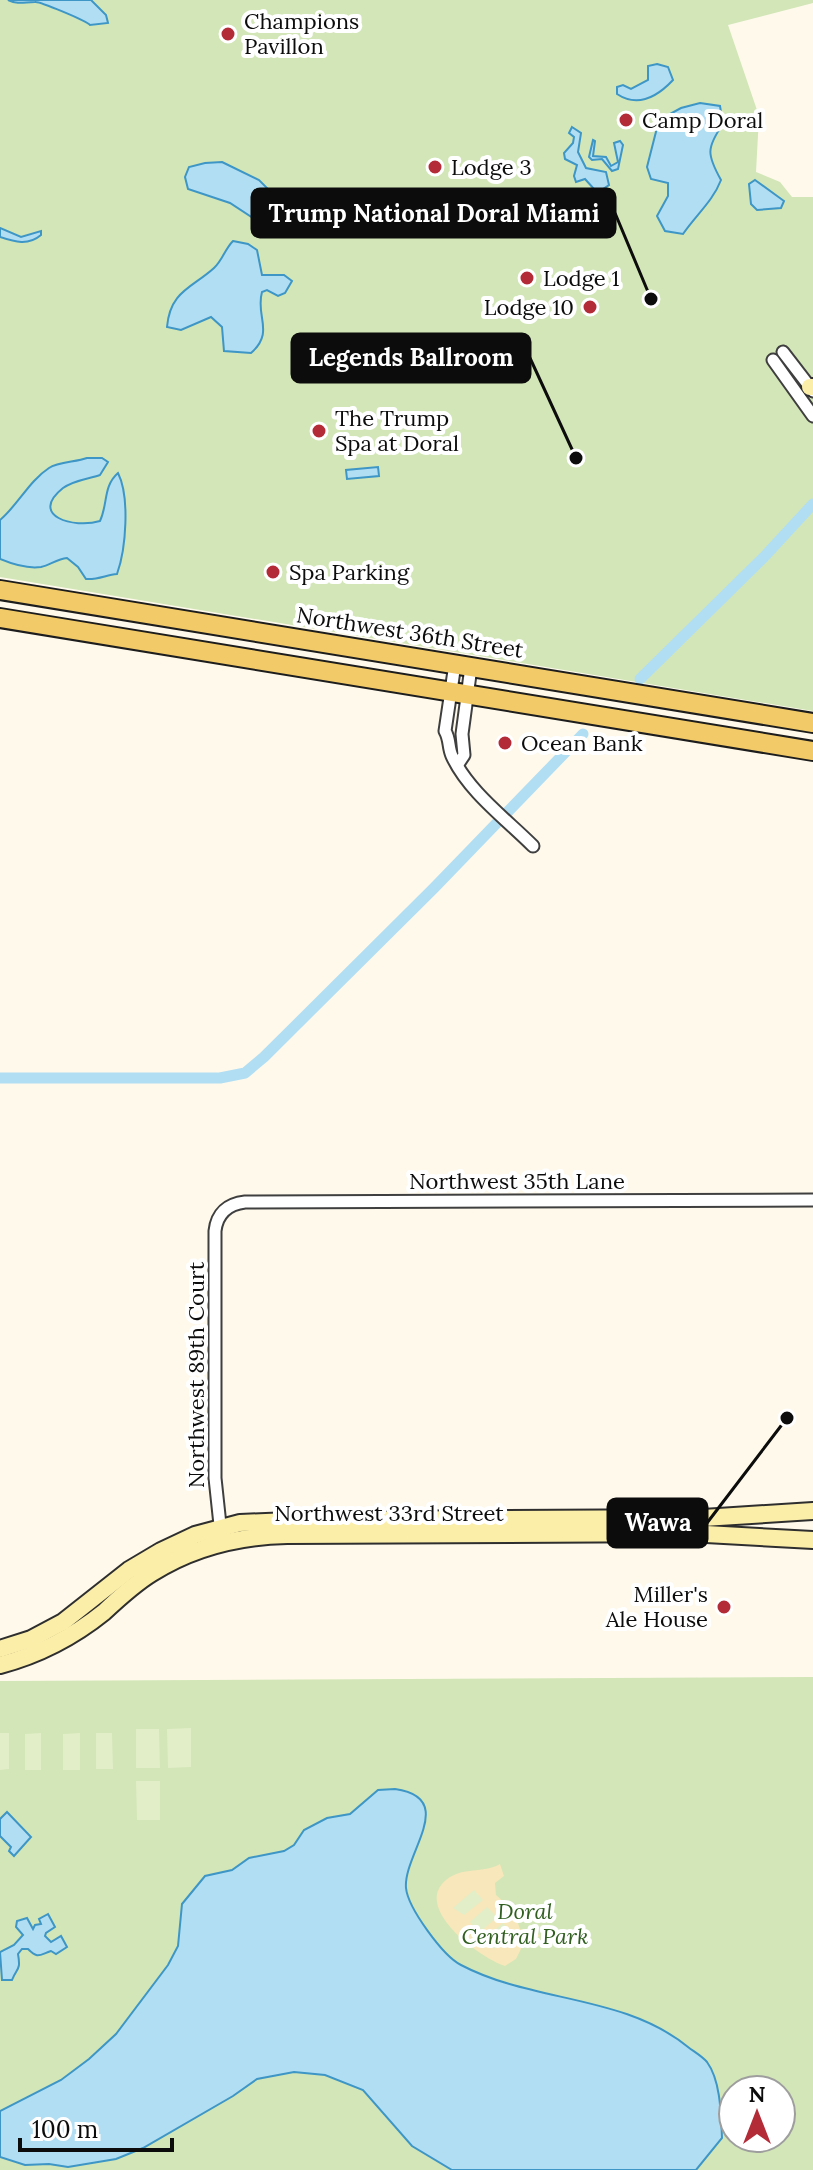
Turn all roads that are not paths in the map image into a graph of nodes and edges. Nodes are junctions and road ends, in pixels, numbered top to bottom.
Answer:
1 (783, 352) dead end
2 (773, 360) dead end
3 (812, 388) edge
4 (813, 416) edge
5 (0, 590) edge
6 (158, 616) junction
7 (0, 618) edge
8 (152, 643) junction
9 (463, 665) junction
10 (459, 693) junction
11 (682, 701) junction
12 (719, 707) junction
13 (646, 723) junction
14 (813, 723) edge
15 (673, 728) junction
16 (813, 751) edge
17 (458, 764) junction
18 (533, 846) dead end
19 (813, 1200) edge
20 (224, 1210) joint
21 (813, 1511) edge
22 (419, 1519) junction
23 (457, 1519) junction
24 (432, 1534) junction
25 (221, 1535) junction
26 (813, 1540) edge
27 (0, 1649) edge
28 (0, 1665) edge

1 - 3 street
2 - 4 street
5 - 6 main road, Northwest 36th Street
6 - 8 main road
6 - 9 main road, Northwest 36th Street
7 - 8 main road
8 - 10 main road
9 - 10 street
9 - 10 street
9 - 11 main road, Northwest 36th Street
10 - 13 main road
10 - 17 street
10 - 17 street
11 - 12 main road, Northwest 36th Street
11 - 13 main road
12 - 14 main road, Northwest 36th Street
12 - 15 main road
13 - 15 main road
15 - 16 main road
17 - 18 street
19 - 20 street, Northwest 35th Lane
20 - 25 street, Northwest 89th Court
21 - 23 street, Northwest 33rd Street
22 - 23 street, Northwest 33rd Street
22 - 24 street
22 - 25 street, Northwest 33rd Street
23 - 24 street
24 - 25 street, Northwest 33rd Street
24 - 26 street, Northwest 33rd Street
25 - 27 street, Northwest 33rd Street
25 - 28 street, Northwest 33rd Street

